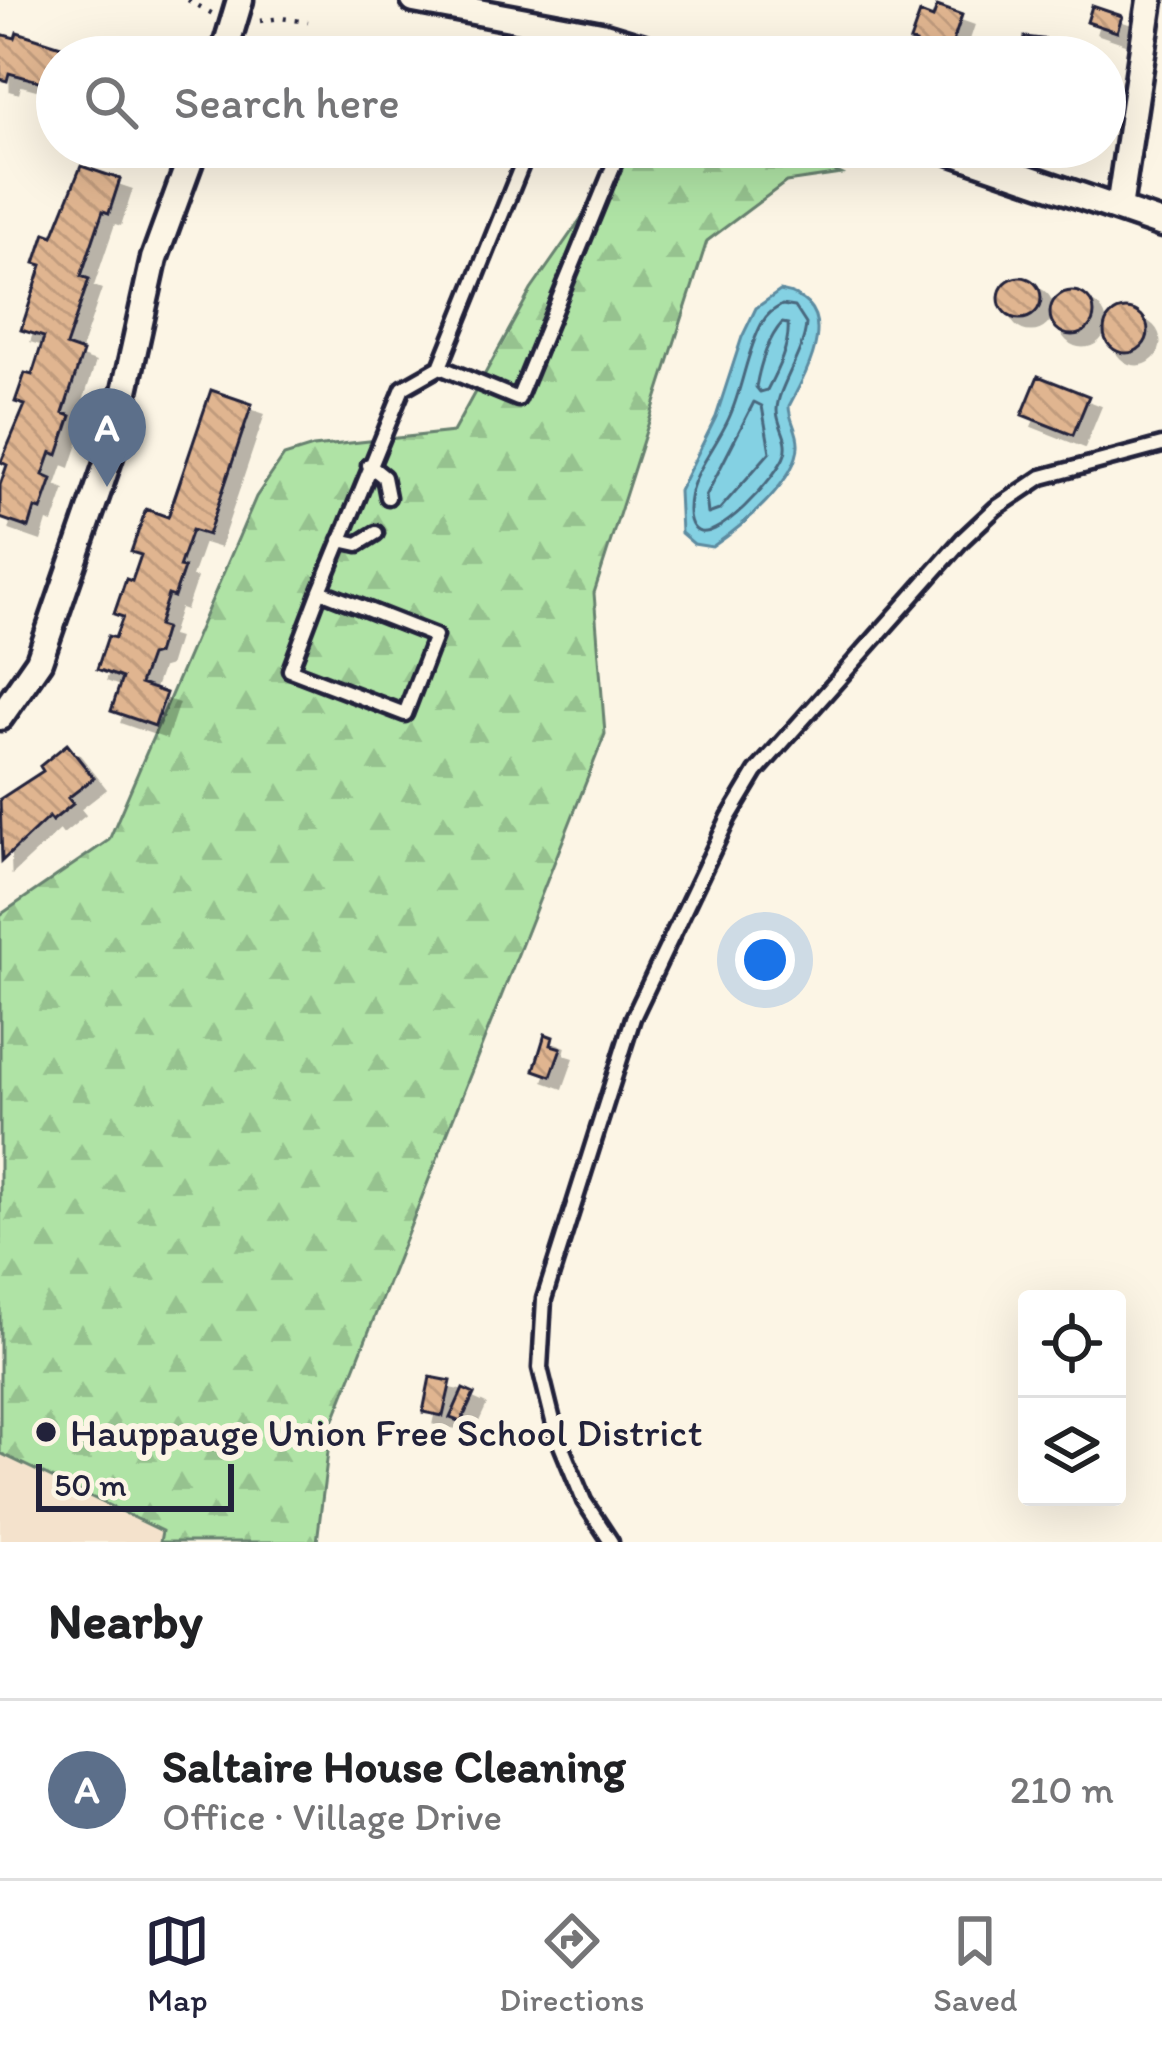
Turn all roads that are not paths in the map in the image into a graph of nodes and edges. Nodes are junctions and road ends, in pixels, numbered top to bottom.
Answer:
1 (240, 0) edge
2 (414, 0) edge
3 (1150, 0) edge
4 (229, 36) edge
5 (604, 36) edge
6 (1126, 156) edge
7 (187, 168) edge
8 (521, 168) edge
9 (610, 168) edge
10 (1000, 168) edge
11 (1124, 168) edge
12 (1118, 208) junction
13 (1162, 224) edge
14 (440, 367) junction
15 (1162, 445) edge
16 (370, 466) junction
17 (388, 497) dead end
18 (376, 533) dead end
19 (340, 539) junction
20 (320, 591) junction
21 (0, 717) edge
22 (611, 1542) edge

1 - 4 street
2 - 5 street
3 - 6 street
7 - 21 street
8 - 14 lane
9 - 14 lane
10 - 12 street
11 - 12 street
12 - 13 street
14 - 16 lane
15 - 22 lane
16 - 17 lane
16 - 19 lane
18 - 19 lane
19 - 20 lane
20 - 20 lane

